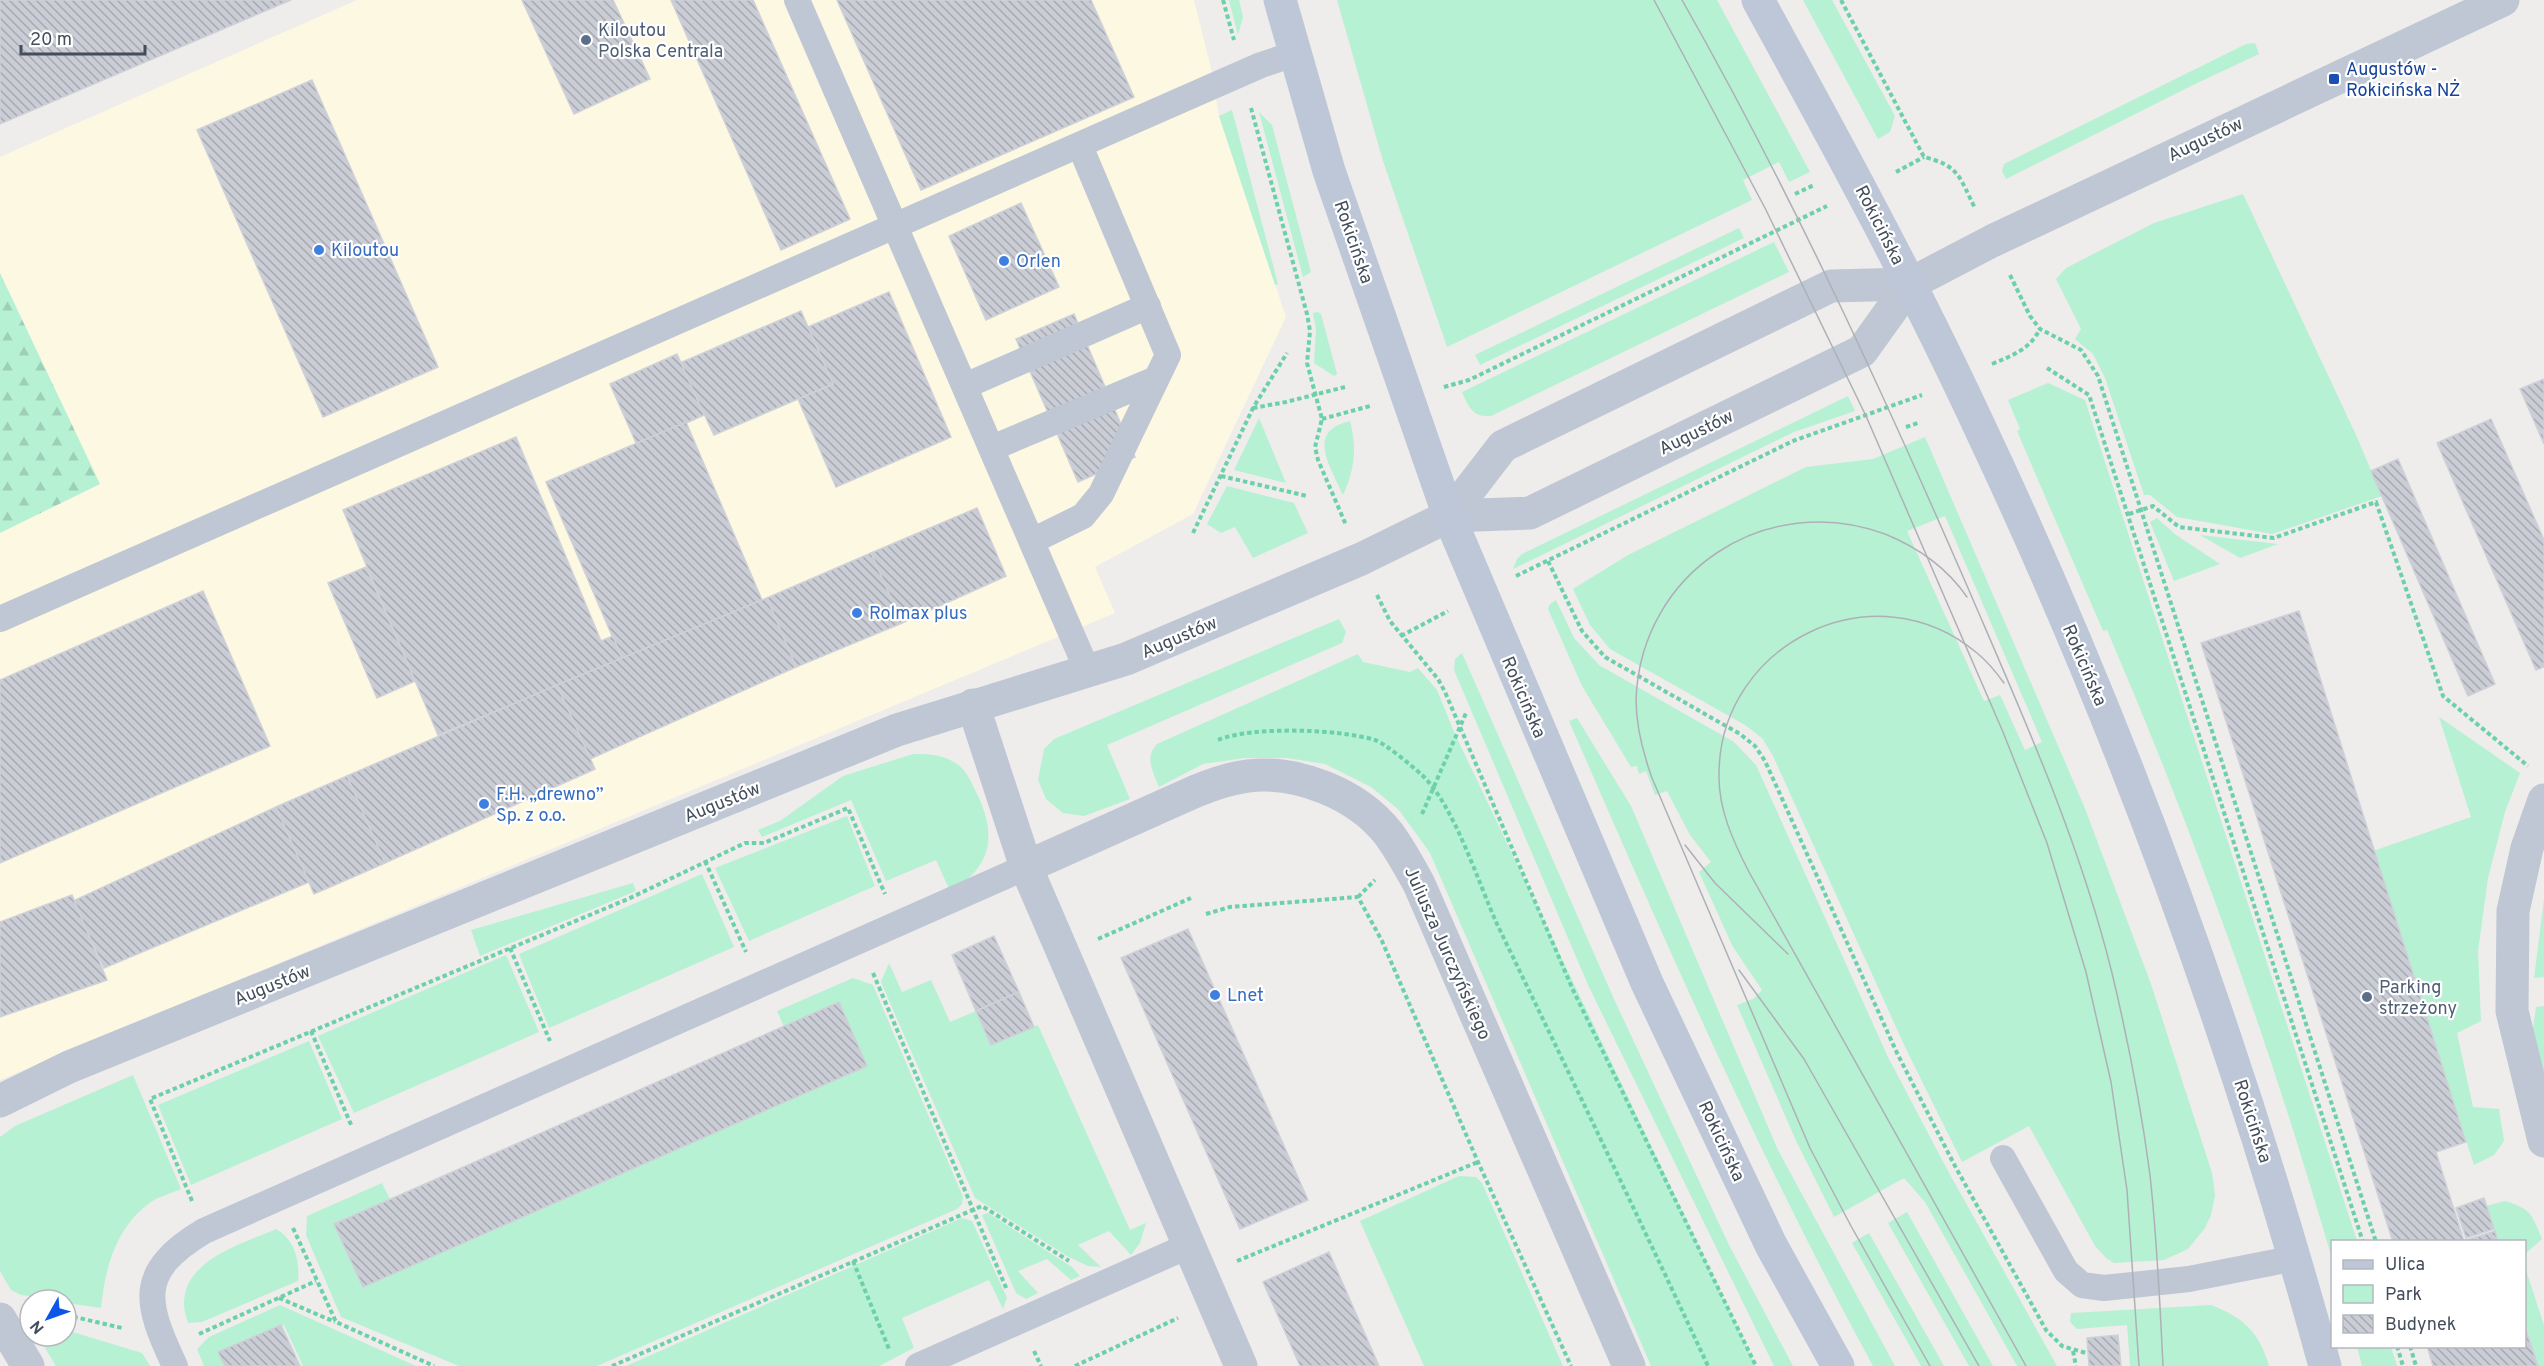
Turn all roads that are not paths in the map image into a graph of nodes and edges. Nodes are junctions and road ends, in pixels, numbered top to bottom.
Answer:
1 (797, 0) edge
2 (1280, 0) edge
3 (1758, 0) edge
4 (2503, 0) edge
5 (1294, 54) junction
6 (1080, 146) junction
7 (897, 226) junction
8 (1910, 284) junction
9 (1148, 306) junction
10 (1156, 379) junction
11 (965, 386) junction
12 (992, 448) junction
13 (1449, 516) junction
14 (1032, 541) junction
15 (0, 619) edge
16 (1089, 672) junction
17 (973, 705) junction
18 (2540, 786) edge
19 (1026, 867) junction
20 (0, 1101) edge
21 (2544, 1141) edge
22 (2003, 1158) dead end
23 (1188, 1246) junction
24 (2295, 1258) junction
25 (0, 1319) edge
26 (28, 1366) edge
27 (175, 1366) edge
28 (918, 1366) edge
29 (1241, 1366) edge
30 (1629, 1366) edge
31 (1838, 1366) edge
32 (2325, 1366) edge

1 - 7 lane
2 - 5 main road, Rokicińska
3 - 8 main road, Rokicińska
4 - 8 street, Augustów
5 - 6 lane
5 - 13 main road, Rokicińska
6 - 7 lane
6 - 9 lane
7 - 11 lane
7 - 15 lane
8 - 13 street, Augustów
8 - 13 street, Augustów
8 - 24 main road, Rokicińska
9 - 10 lane
9 - 11 lane
10 - 12 lane
10 - 14 lane
11 - 12 lane
12 - 14 lane
13 - 16 street, Augustów
13 - 31 main road, Rokicińska
14 - 16 lane
16 - 17 street, Augustów
17 - 19 street
17 - 20 street, Augustów
18 - 21 street
19 - 23 street
19 - 27 lane
19 - 30 street, Juliusza Jurczyńskiego
22 - 24 lane
23 - 28 lane
23 - 29 street
24 - 32 main road, Rokicińska
25 - 26 street

